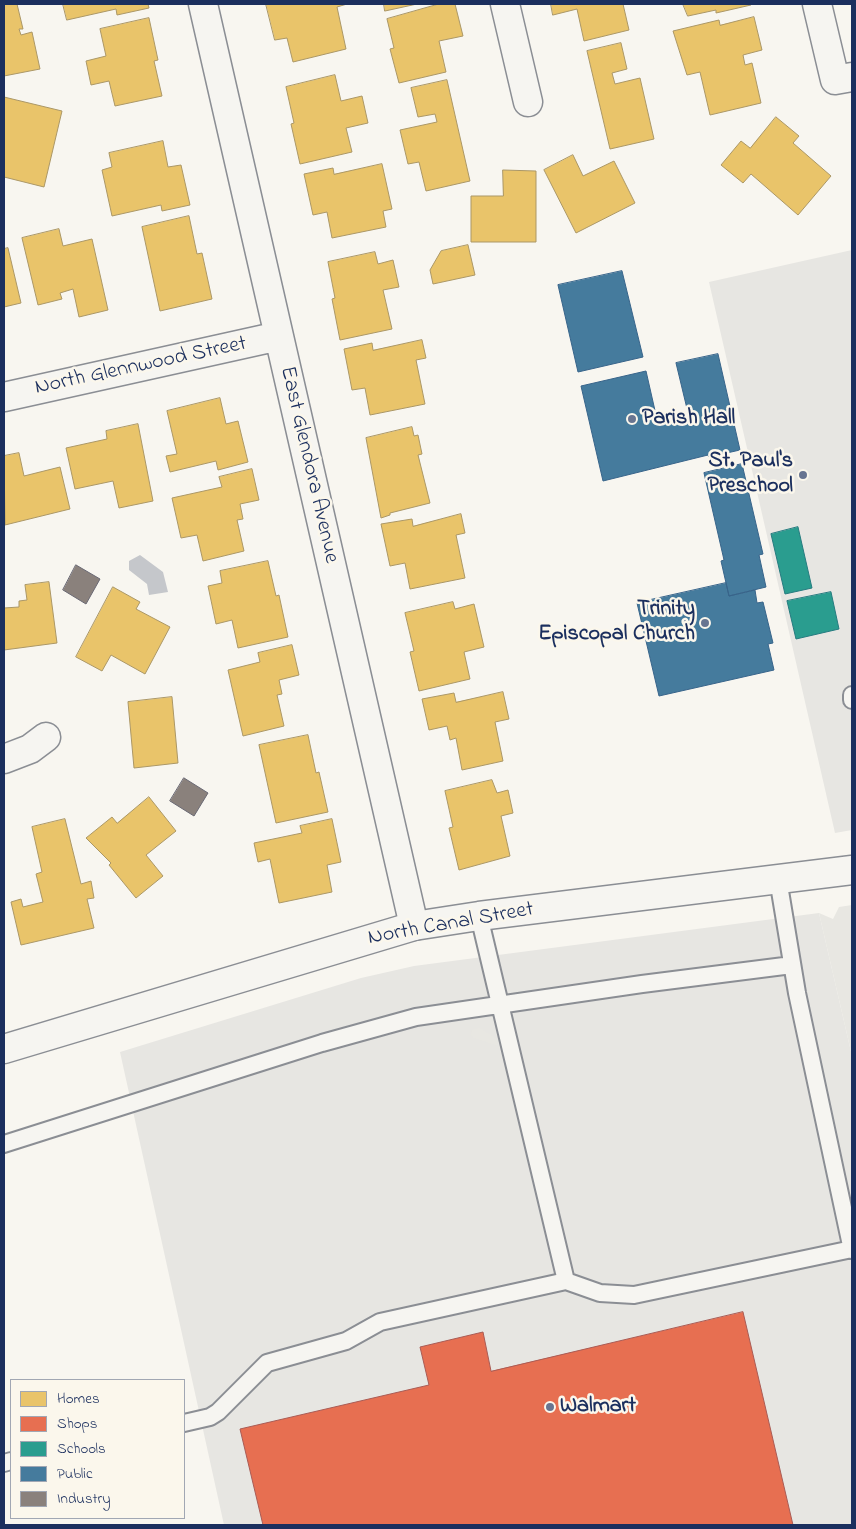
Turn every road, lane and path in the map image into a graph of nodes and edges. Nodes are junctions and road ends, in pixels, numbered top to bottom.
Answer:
1 (203, 4) edge
2 (505, 4) edge
3 (817, 4) edge
4 (843, 78) edge
5 (528, 102) dead end
6 (279, 336) junction
7 (4, 397) edge
8 (852, 695) edge
9 (852, 700) edge
10 (46, 736) dead end
11 (4, 759) edge
12 (852, 870) edge
13 (778, 878) junction
14 (479, 916) junction
15 (414, 926) junction
16 (792, 965) junction
17 (500, 1004) junction
18 (4, 1049) edge
19 (4, 1144) edge
20 (852, 1250) edge
21 (566, 1281) junction
22 (185, 1423) edge

1 - 6 street, East Glendora Avenue
2 - 5 street
3 - 4 street
6 - 7 street, North Glennwood Street
6 - 15 street, East Glendora Avenue
8 - 9 lane
10 - 11 street
12 - 13 street, North Canal Street
13 - 14 street, North Canal Street
13 - 16 lane
14 - 15 street, North Canal Street
14 - 17 lane
15 - 18 street, North Canal Street
16 - 17 lane
16 - 20 lane
17 - 19 lane
17 - 21 lane
20 - 21 lane
21 - 22 lane

